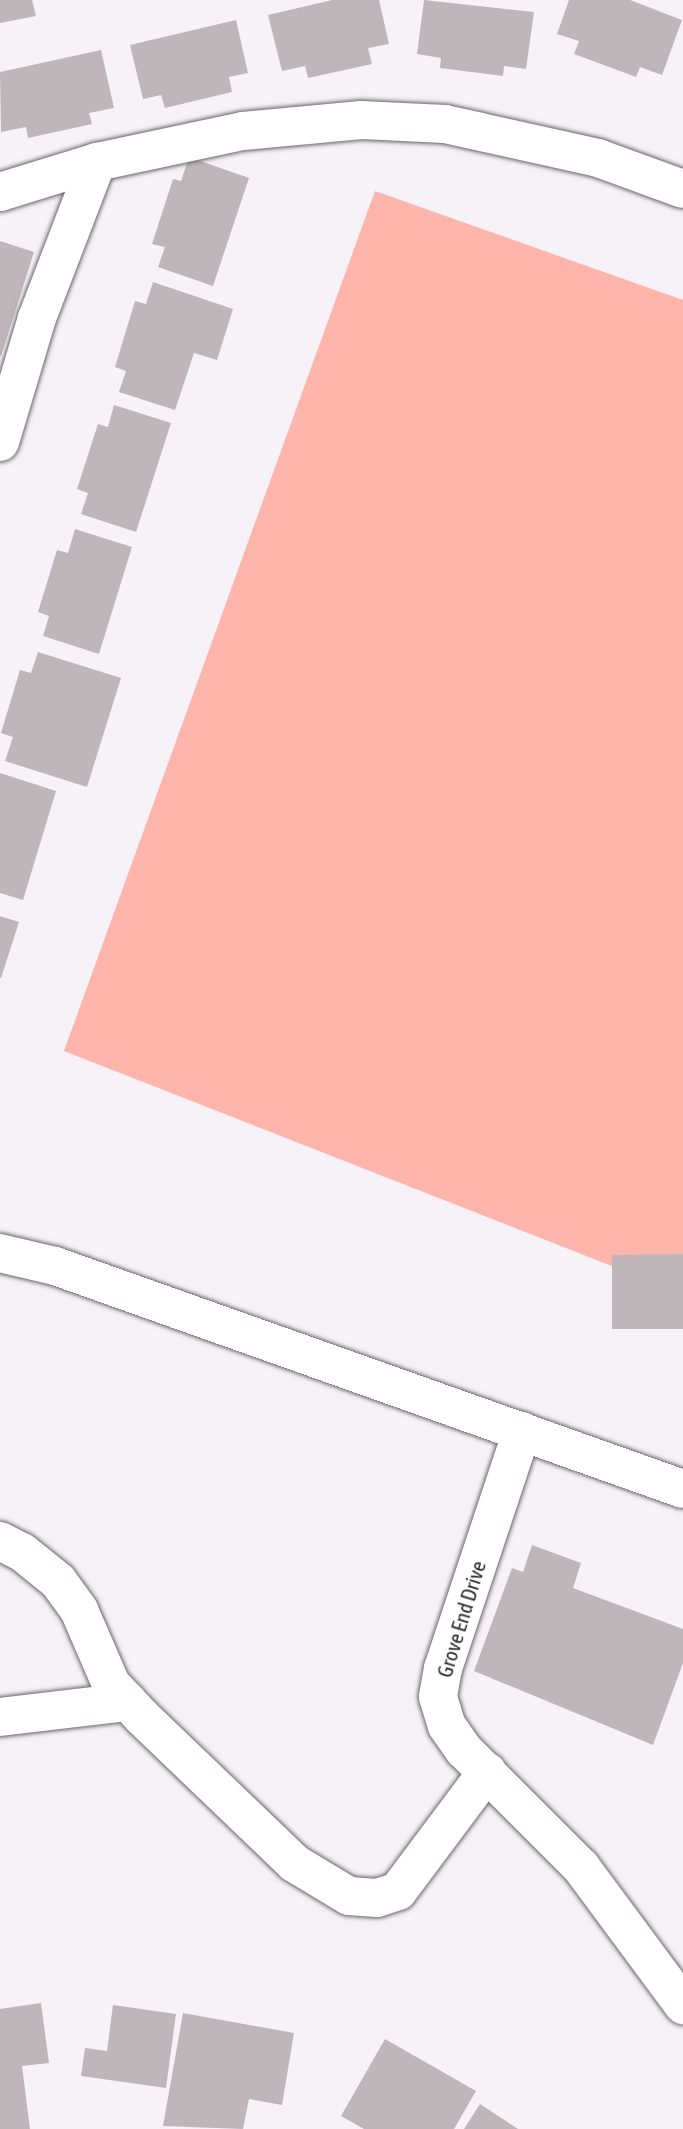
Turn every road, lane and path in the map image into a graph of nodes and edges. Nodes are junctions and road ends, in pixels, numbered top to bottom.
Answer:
1 (97, 162) junction
2 (683, 189) edge
3 (0, 192) edge
4 (0, 442) edge
5 (0, 1253) edge
6 (522, 1431) junction
7 (683, 1489) edge
8 (0, 1541) edge
9 (128, 1702) junction
10 (0, 1717) edge
11 (487, 1772) junction
12 (683, 2006) edge

1 - 2 street
1 - 3 street
1 - 4 street
5 - 6 street
6 - 7 street
6 - 11 street, Grove End Drive
8 - 9 street
9 - 10 street
9 - 11 street
11 - 12 street, Grove End Drive

